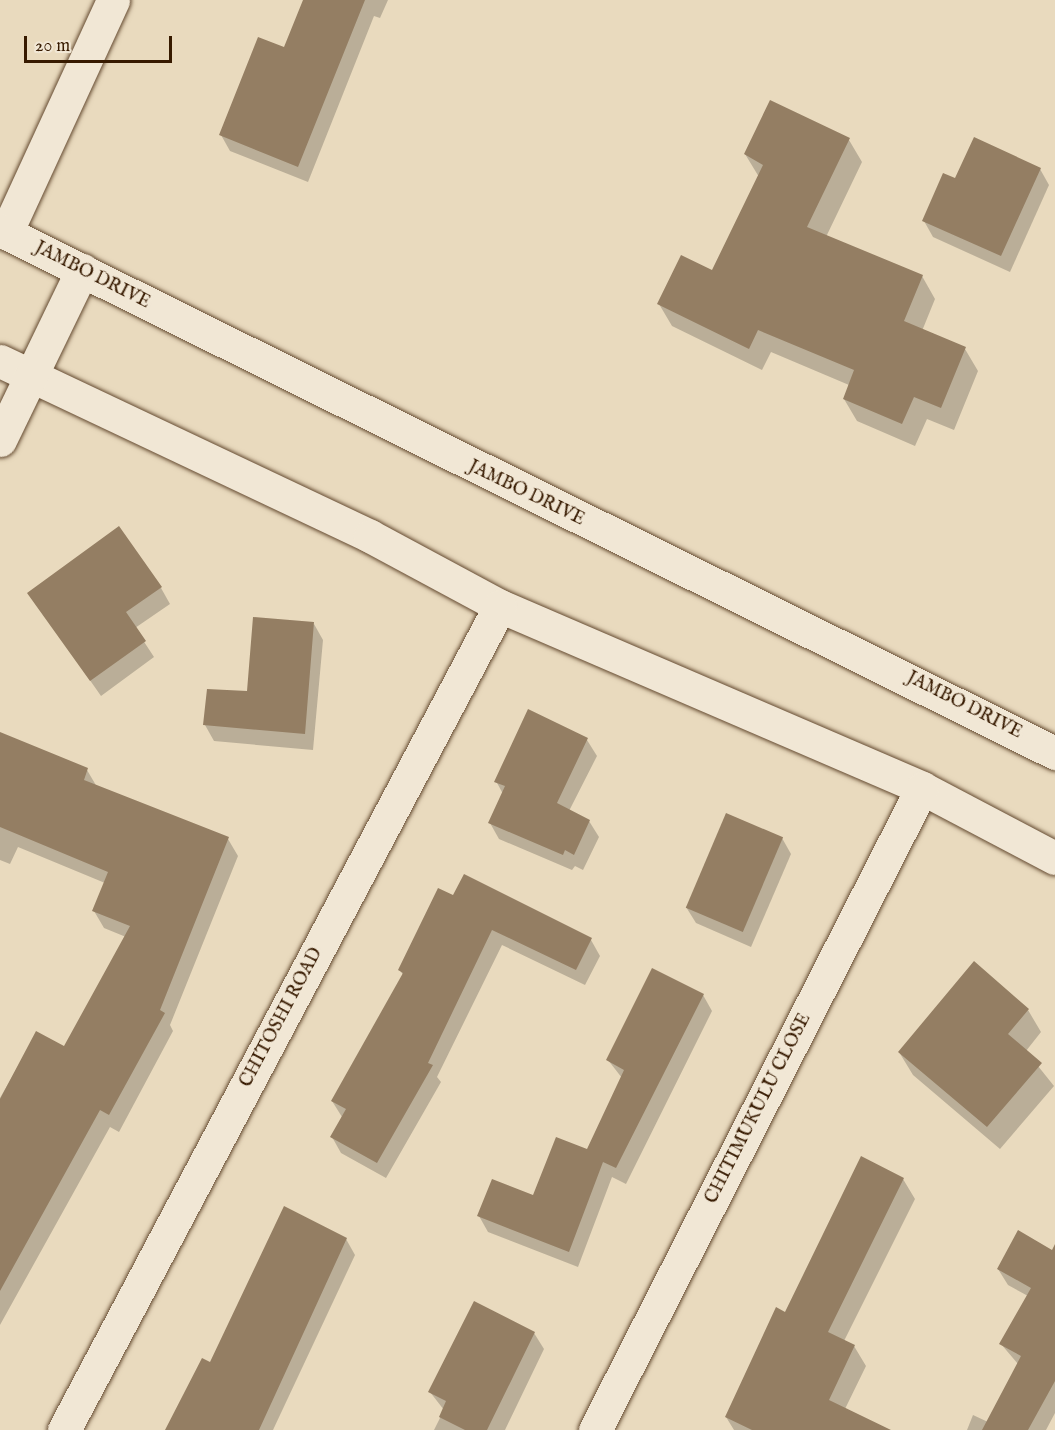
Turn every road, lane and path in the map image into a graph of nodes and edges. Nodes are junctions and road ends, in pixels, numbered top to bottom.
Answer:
1 (113, 0) edge
2 (3, 231) edge
3 (82, 270) junction
4 (0, 361) edge
5 (30, 377) junction
6 (0, 440) edge
7 (500, 606) junction
8 (1055, 753) edge
9 (922, 788) junction
10 (1055, 858) edge
11 (64, 1430) edge
12 (595, 1430) edge

1 - 2 street
2 - 3 street, JAMBO DRIVE
3 - 5 street
3 - 8 street, JAMBO DRIVE
4 - 5 street
5 - 6 street
5 - 7 street
7 - 9 street
7 - 11 street, CHITOSHI ROAD
9 - 10 street
9 - 12 street, CHITIMUKULU CLOSE

